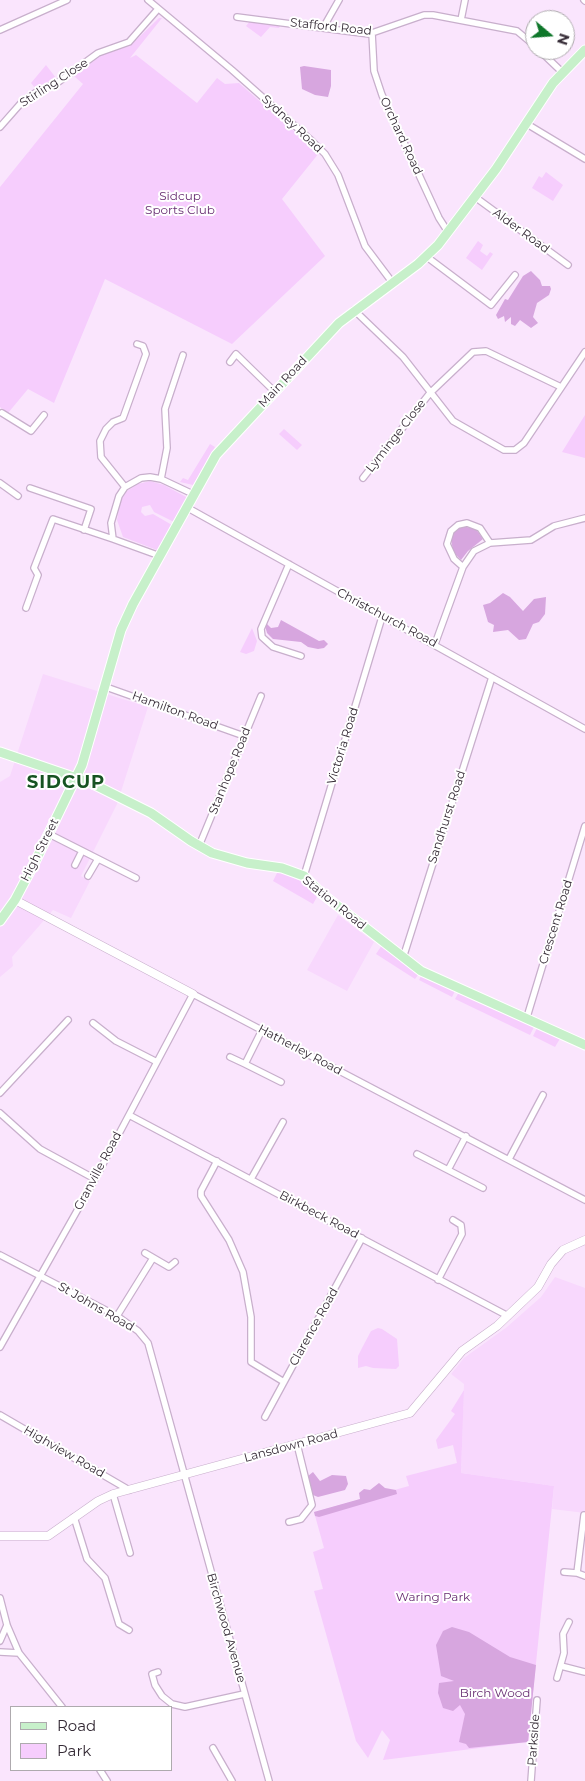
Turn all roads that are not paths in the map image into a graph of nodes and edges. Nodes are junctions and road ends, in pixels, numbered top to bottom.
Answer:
1 (67, 0) edge
2 (148, 0) edge
3 (339, 0) edge
4 (465, 0) edge
5 (158, 9) junction
6 (237, 17) dead end
7 (461, 20) junction
8 (323, 28) junction
9 (0, 30) edge
10 (372, 33) junction
11 (525, 37) edge
12 (585, 50) edge
13 (549, 60) edge
14 (562, 72) junction
15 (527, 124) junction
16 (0, 127) edge
17 (585, 159) edge
18 (475, 197) junction
19 (448, 232) junction
20 (427, 257) junction
21 (568, 265) dead end
22 (515, 275) dead end
23 (392, 282) junction
24 (354, 310) junction
25 (137, 344) dead end
26 (585, 352) edge
27 (183, 355) dead end
28 (230, 362) dead end
29 (561, 387) junction
30 (274, 391) junction
31 (430, 393) junction
32 (1, 414) edge
33 (44, 415) dead end
34 (363, 478) dead end
35 (161, 479) junction
36 (0, 484) edge
37 (125, 487) junction
38 (30, 488) dead end
39 (195, 495) junction
40 (18, 496) dead end
41 (188, 508) junction
42 (585, 518) edge
43 (84, 530) junction
44 (113, 539) junction
45 (490, 543) junction
46 (160, 556) junction
47 (289, 564) junction
48 (463, 567) junction
49 (26, 608) dead end
50 (382, 617) junction
51 (435, 644) junction
52 (301, 656) dead end
53 (492, 676) junction
54 (106, 687) junction
55 (261, 696) dead end
56 (585, 729) edge
57 (244, 736) junction
58 (0, 752) edge
59 (76, 778) junction
60 (585, 826) edge
61 (49, 834) junction
62 (199, 846) junction
63 (82, 851) junction
64 (98, 859) junction
65 (75, 865) dead end
66 (88, 876) dead end
67 (304, 876) junction
68 (136, 878) dead end
69 (15, 900) junction
70 (0, 921) edge
71 (403, 958) junction
72 (193, 994) junction
73 (527, 1017) junction
74 (68, 1020) dead end
75 (93, 1023) dead end
76 (262, 1030) junction
77 (585, 1045) edge
78 (230, 1057) dead end
79 (157, 1062) junction
80 (245, 1064) junction
81 (281, 1082) dead end
82 (0, 1093) edge
83 (543, 1095) dead end
84 (0, 1113) edge
85 (129, 1115) junction
86 (283, 1122) dead end
87 (466, 1136) junction
88 (417, 1154) dead end
89 (509, 1159) junction
90 (217, 1161) junction
91 (448, 1170) junction
92 (95, 1179) junction
93 (251, 1179) junction
94 (483, 1188) dead end
95 (585, 1200) edge
96 (453, 1220) dead end
97 (362, 1238) junction
98 (585, 1240) edge
99 (145, 1253) dead end
100 (0, 1254) edge
101 (153, 1258) junction
102 (175, 1262) dead end
103 (41, 1276) junction
104 (438, 1280) junction
105 (117, 1316) junction
106 (508, 1316) junction
107 (0, 1347) edge
108 (284, 1382) junction
109 (0, 1415) edge
110 (265, 1417) dead end
111 (297, 1444) junction
112 (184, 1475) junction
113 (129, 1490) junction
114 (114, 1494) junction
115 (584, 1515) dead end
116 (74, 1517) junction
117 (289, 1522) dead end
118 (0, 1536) edge
119 (130, 1553) dead end
120 (564, 1572) dead end
121 (577, 1573) junction
122 (585, 1576) edge
123 (0, 1598) edge
124 (569, 1622) dead end
125 (7, 1625) junction
126 (129, 1630) dead end
127 (0, 1641) edge
128 (0, 1652) edge
129 (20, 1653) junction
130 (561, 1666) junction
131 (585, 1672) edge
132 (143, 1675) dead end
133 (557, 1678) dead end
134 (244, 1694) junction
135 (537, 1700) dead end
136 (61, 1706) edge
137 (213, 1748) dead end
138 (232, 1781) edge
139 (269, 1781) edge
140 (531, 1781) edge

1 - 9 street
2 - 5 street, Sydney Road
3 - 8 street
4 - 7 street
5 - 16 street, Stirling Close
5 - 23 street, Sydney Road
6 - 8 street, Stafford Road
7 - 10 street, Stafford Road
7 - 11 street, Stafford Road
8 - 10 street, Stafford Road
10 - 19 street, Orchard Road
12 - 14 main road, Main Road
13 - 14 street
14 - 15 main road, Main Road
15 - 17 street
15 - 18 main road, Main Road
18 - 19 main road, Main Road
18 - 21 street, Alder Road
19 - 20 main road, Main Road
20 - 22 street
20 - 23 main road, Main Road
23 - 24 main road, Main Road
24 - 30 main road, Main Road
24 - 31 street
25 - 37 street
26 - 29 street
27 - 35 street
28 - 30 street
29 - 31 street, Lyminge Close
29 - 31 street
30 - 39 main road, Main Road
31 - 34 street, Lyminge Close
32 - 33 street
35 - 37 street
35 - 39 street
36 - 40 street
37 - 44 street
38 - 43 street
39 - 41 main road, Main Road
41 - 46 main road, Main Road
41 - 47 street, Christchurch Road
42 - 45 street
43 - 44 street
43 - 49 street
44 - 46 street
45 - 48 street
45 - 48 street
46 - 54 main road, Main Road
47 - 50 street, Christchurch Road
47 - 52 street
48 - 51 street
50 - 51 street, Christchurch Road
50 - 67 street, Victoria Road
51 - 53 street, Christchurch Road
53 - 56 street, Christchurch Road
53 - 71 street, Sandhurst Road
54 - 57 street, Hamilton Road
54 - 59 main road, Main Road
55 - 57 street, Stanhope Road
57 - 62 street, Stanhope Road
58 - 59 main road, Station Road
59 - 61 main road, High Street
59 - 62 main road, Station Road
60 - 73 street, Crescent Road
61 - 63 street
61 - 69 main road, High Street
62 - 67 main road, Station Road
63 - 64 street
63 - 65 street
64 - 66 street
64 - 68 street
67 - 71 main road, Station Road
69 - 70 main road, High Street
69 - 72 street, Hatherley Road
71 - 73 main road, Station Road
72 - 76 street, Hatherley Road
72 - 79 street, Granville Road
73 - 77 main road, Station Road
74 - 82 street
75 - 79 street
76 - 80 street
76 - 87 street, Hatherley Road
78 - 80 street
79 - 85 street, Granville Road
80 - 81 street
83 - 89 street
84 - 92 street
85 - 90 street, Birkbeck Road
85 - 92 street, Granville Road
86 - 93 street
87 - 89 street, Hatherley Road
87 - 91 street
88 - 91 street
89 - 95 street, Hatherley Road
90 - 93 street, Birkbeck Road
90 - 108 street
91 - 94 street
92 - 103 street, Granville Road
93 - 97 street, Birkbeck Road
96 - 104 street
97 - 104 street, Birkbeck Road
97 - 108 street, Clarence Road
98 - 106 street, Lansdown Road
99 - 101 street
100 - 103 street, St Johns Road
101 - 102 street
101 - 105 street
103 - 105 street, St Johns Road
103 - 107 street, Granville Road
104 - 106 street, Birkbeck Road
105 - 112 street, St Johns Road
106 - 111 street, Lansdown Road
108 - 110 street, Clarence Road
109 - 113 street, Highview Road
111 - 112 street, Lansdown Road
111 - 117 street
112 - 113 street, Lansdown Road
112 - 134 street, Birchwood Avenue
113 - 114 street, Lansdown Road
114 - 116 street, Lansdown Road
114 - 119 street
115 - 121 street
116 - 118 street, Lansdown Road
116 - 126 street
120 - 121 street
121 - 122 street
123 - 125 street
124 - 130 street
125 - 127 street
125 - 129 street
128 - 129 street
129 - 136 street
130 - 131 street
130 - 133 street
132 - 134 street
134 - 139 street, Birchwood Avenue
135 - 140 street, Parkside
137 - 138 street

